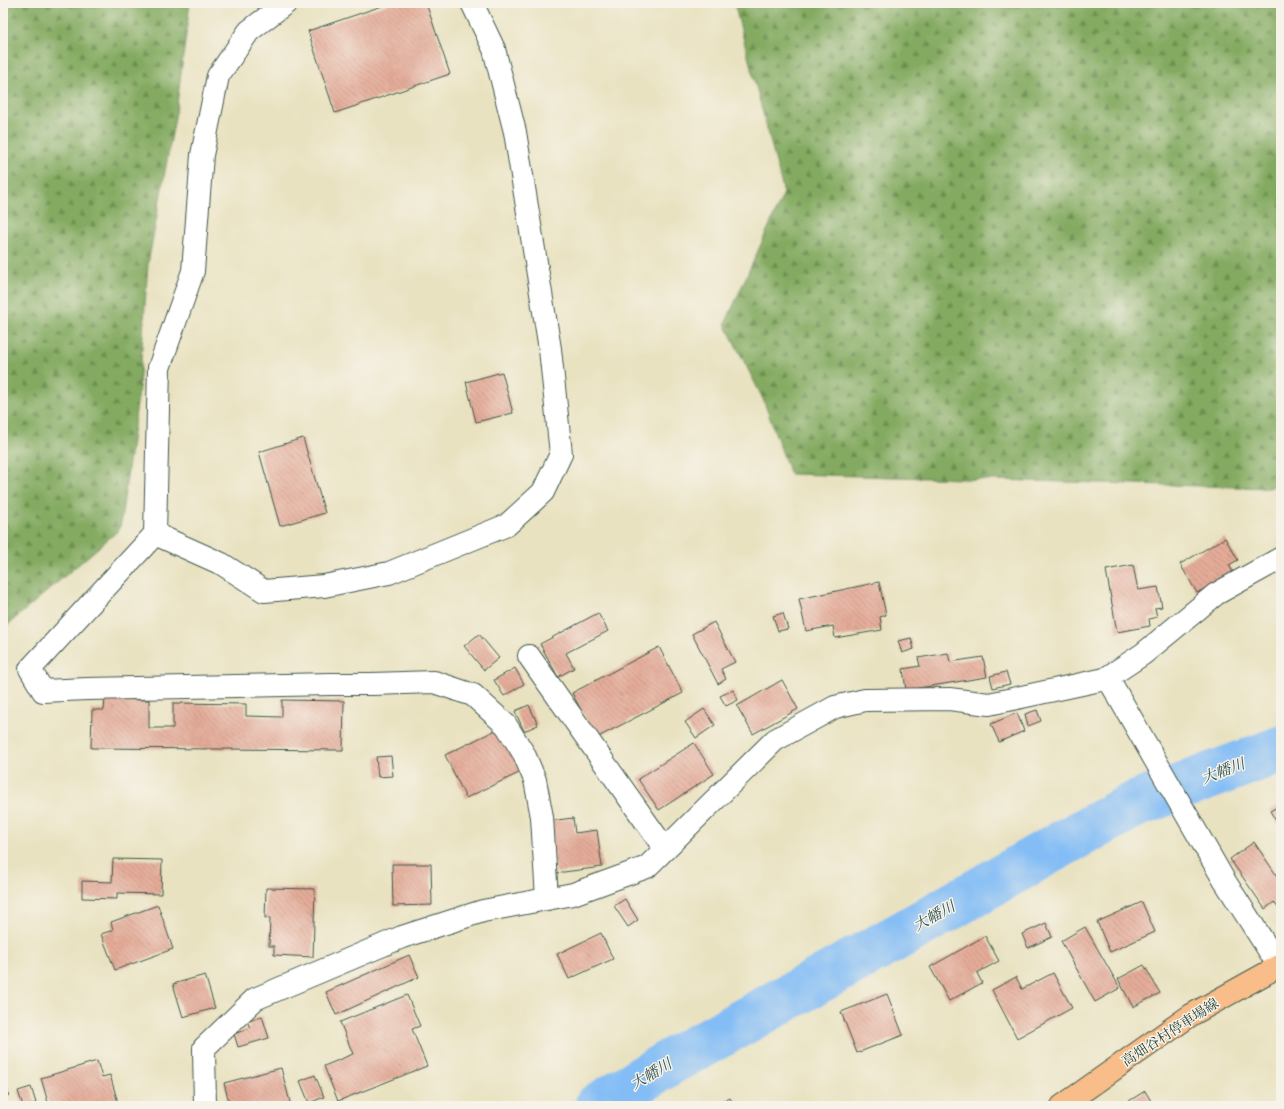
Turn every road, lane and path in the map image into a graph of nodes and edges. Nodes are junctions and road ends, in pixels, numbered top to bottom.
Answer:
1 (286, 3) edge
2 (472, 3) edge
3 (155, 534) junction
4 (1281, 558) edge
5 (529, 656) dead end
6 (1108, 682) junction
7 (665, 849) junction
8 (547, 899) junction
9 (1280, 965) edge
10 (205, 1106) edge
11 (1062, 1106) edge

1 - 3 street
2 - 3 street
3 - 8 street
4 - 6 street
5 - 7 street
6 - 7 street
6 - 9 street
7 - 8 street
8 - 10 street
9 - 11 main road, 高畑谷村停車場線

